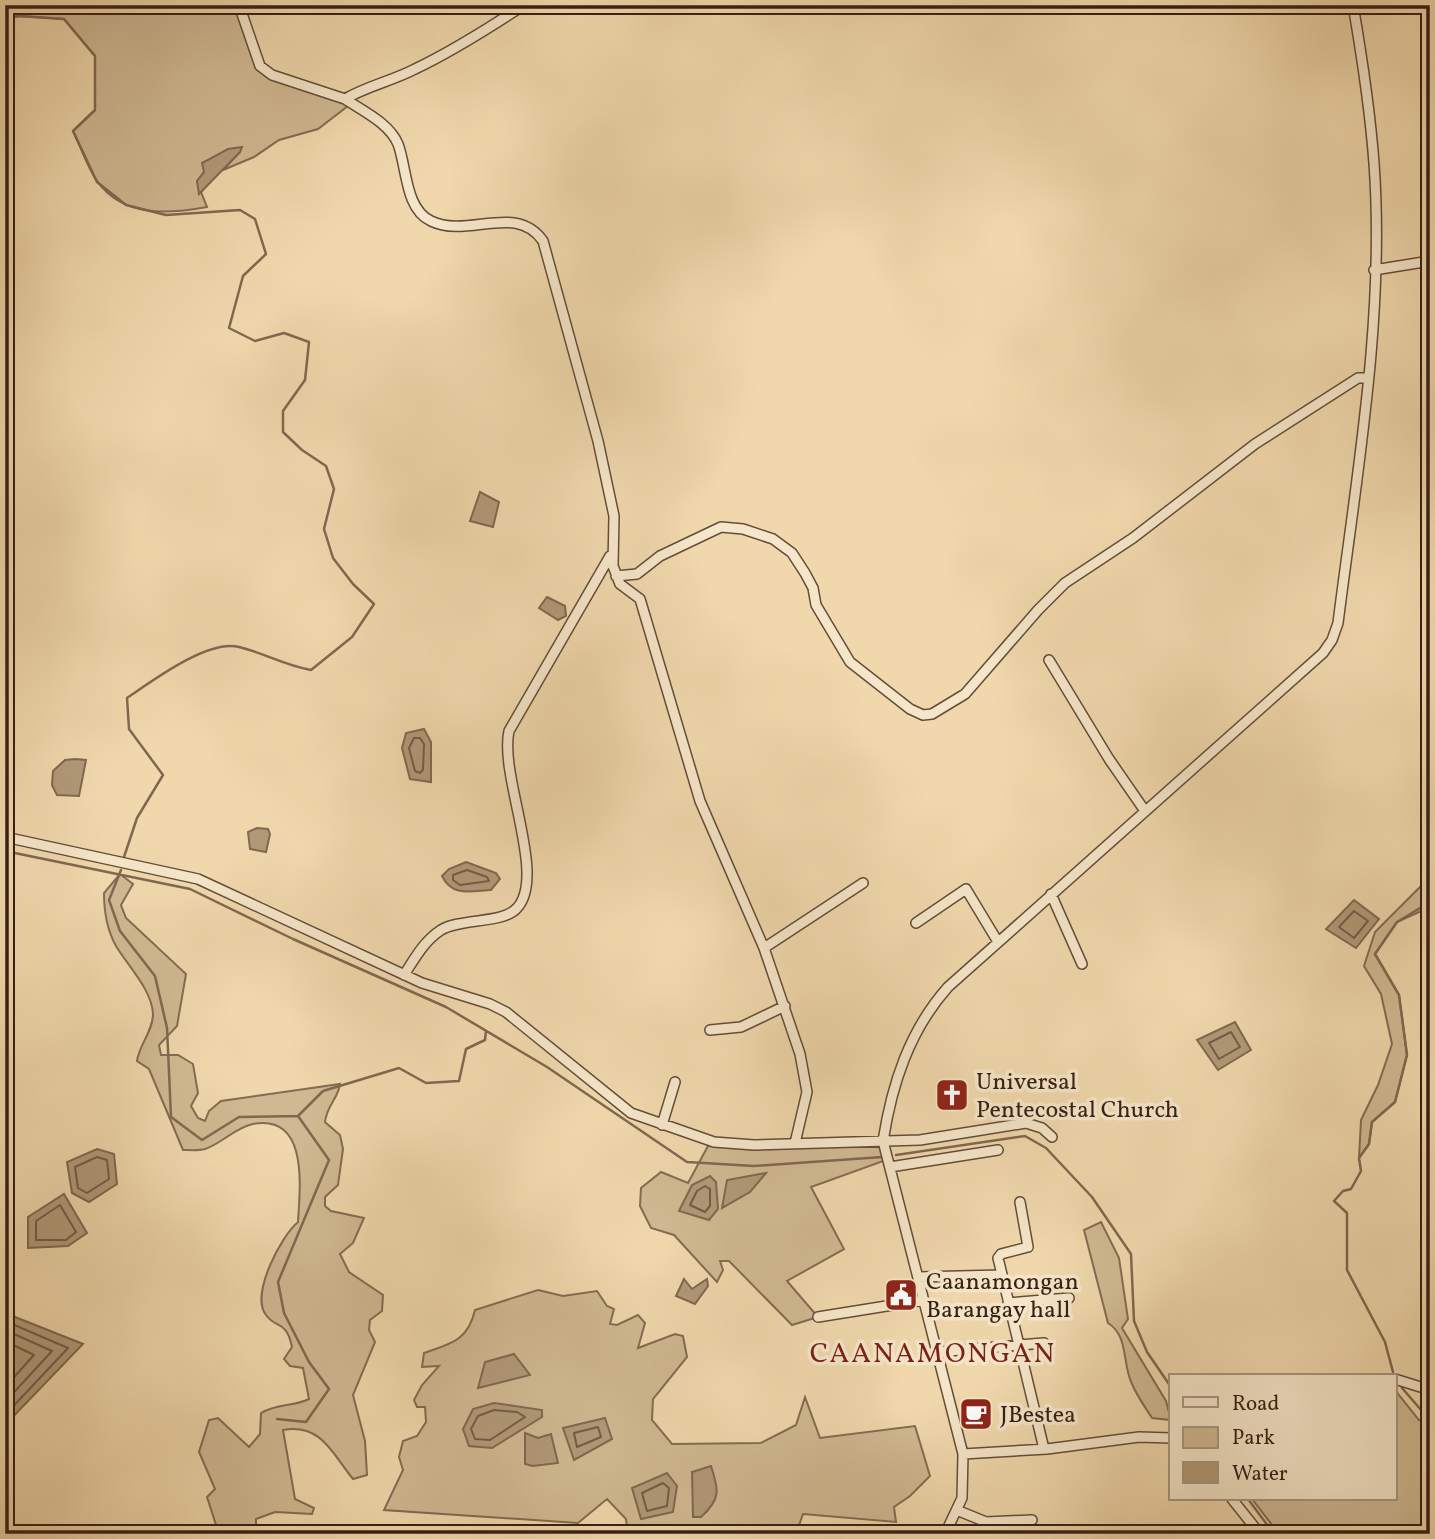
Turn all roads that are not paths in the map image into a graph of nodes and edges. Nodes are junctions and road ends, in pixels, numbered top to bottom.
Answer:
1 (239, 5) edge
2 (524, 5) edge
3 (1353, 5) edge
4 (345, 99) junction
5 (1430, 261) edge
6 (1374, 270) junction
7 (1368, 378) junction
8 (611, 554) junction
9 (616, 576) junction
10 (1049, 660) dead end
11 (1145, 811) junction
12 (5, 837) edge
13 (863, 883) dead end
14 (1051, 894) junction
15 (916, 923) dead end
16 (998, 942) junction
17 (764, 948) junction
18 (1082, 964) dead end
19 (404, 975) junction
20 (785, 1006) junction
21 (710, 1030) dead end
22 (675, 1082) dead end
23 (663, 1125) junction
24 (1052, 1136) dead end
25 (883, 1141) junction
26 (795, 1143) junction
27 (998, 1150) dead end
28 (891, 1167) junction
29 (1020, 1202) dead end
30 (1001, 1275) junction
31 (918, 1277) junction
32 (1069, 1298) dead end
33 (924, 1300) junction
34 (1008, 1303) junction
35 (818, 1317) dead end
36 (1044, 1343) dead end
37 (1017, 1346) junction
38 (937, 1352) junction
39 (1396, 1379) edge
40 (1430, 1390) edge
41 (1169, 1438) edge
42 (1044, 1449) junction
43 (963, 1454) junction
44 (1233, 1500) edge
45 (959, 1511) junction
46 (1032, 1520) dead end
47 (944, 1534) edge
48 (1260, 1534) edge

1 - 4 street
2 - 4 street
3 - 6 street
4 - 8 street
5 - 6 street
6 - 7 street
7 - 9 street
7 - 11 street
8 - 9 street
8 - 19 street
9 - 17 street
10 - 11 street
11 - 14 street
12 - 19 street
13 - 17 street
14 - 16 street
14 - 18 street
15 - 16 street
16 - 25 street
17 - 20 street
19 - 23 street
20 - 21 street
20 - 26 street
22 - 23 street
23 - 26 street
24 - 25 street
25 - 26 street
25 - 28 street
27 - 28 street
28 - 31 street
29 - 30 street
30 - 31 street
30 - 34 street
31 - 33 street
32 - 34 street
33 - 35 street
33 - 38 street
34 - 37 street
36 - 37 street
37 - 38 street
37 - 42 street
38 - 43 street
39 - 40 street
41 - 42 street
42 - 43 street
43 - 45 street
44 - 48 street
45 - 46 street
45 - 47 street

